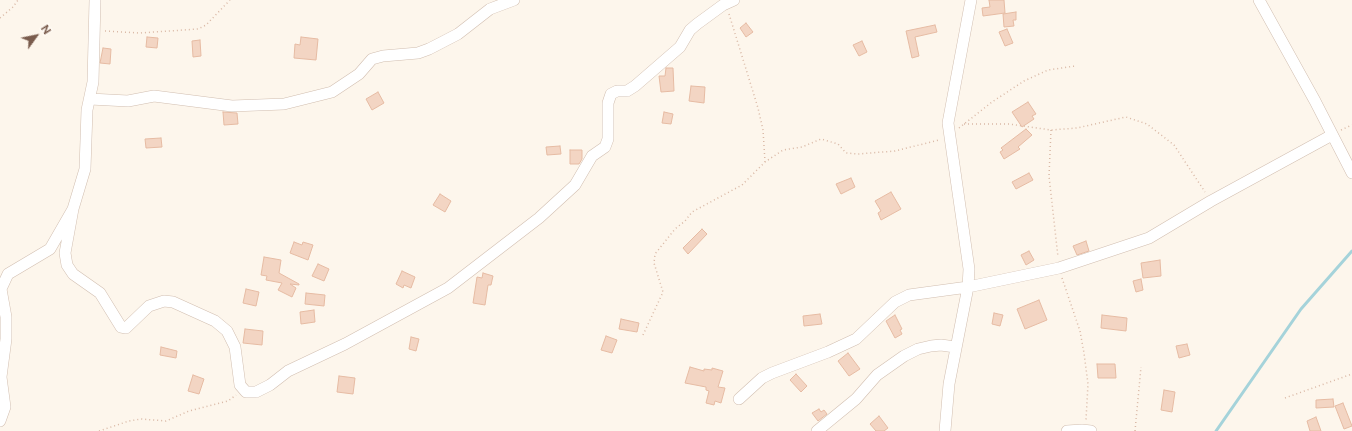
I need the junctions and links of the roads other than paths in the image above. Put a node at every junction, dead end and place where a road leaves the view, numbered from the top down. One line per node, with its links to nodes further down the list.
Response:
1 (95, 0): 6 (street)
2 (514, 0): 6 (street)
3 (971, 0): 10 (street)
4 (1258, 0): 7 (street)
5 (732, 1): 9 (street)
6 (90, 99): 9 (street)
7 (1332, 135): 8 (street); 10 (street)
8 (1352, 173)
9 (73, 210): 13 (street)
10 (968, 286): 11 (street); 12 (street)
11 (955, 347): 15 (street); 16 (street)
12 (739, 399)
13 (0, 421)
14 (1087, 430): 17 (street)
15 (817, 431)
16 (945, 431)
17 (1067, 431)

